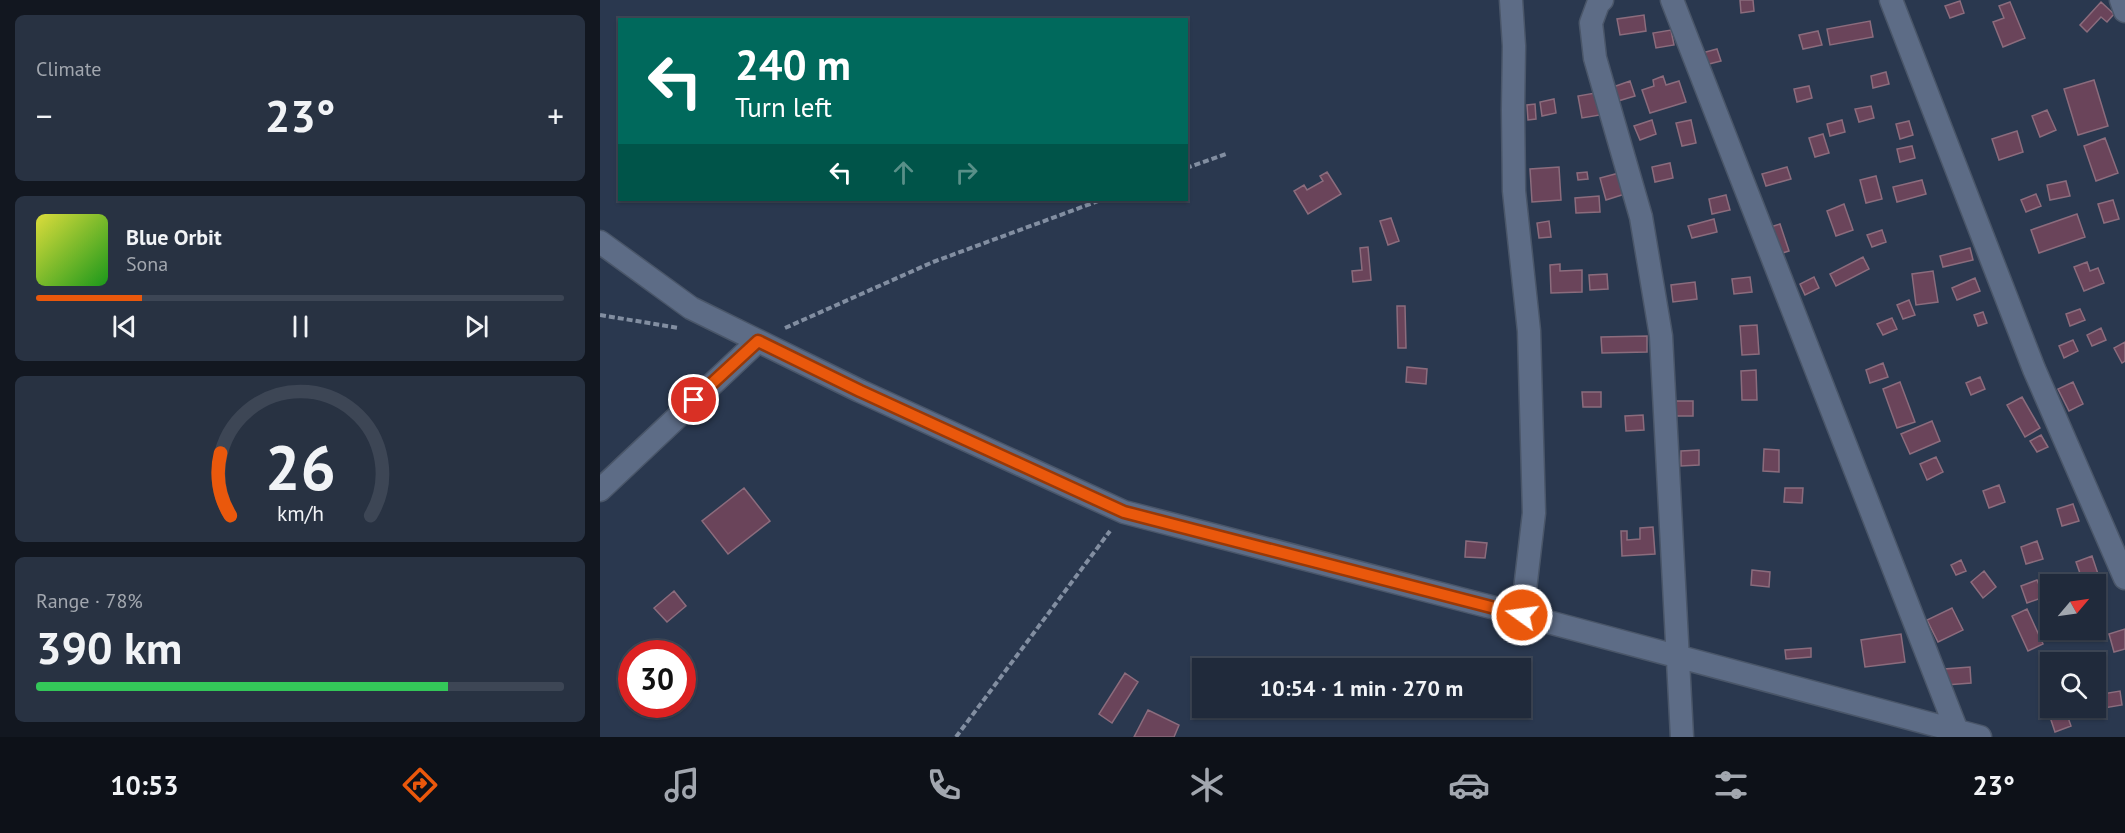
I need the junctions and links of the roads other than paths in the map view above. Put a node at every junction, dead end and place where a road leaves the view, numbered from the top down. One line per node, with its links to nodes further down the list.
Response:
1 (1511, 0): 11 (street)
2 (1602, 0): 12 (street)
3 (1672, 0): 13 (street)
4 (1891, 0): 10 (street)
5 (2121, 0): 6 (street)
6 (2125, 11)
7 (600, 242): 8 (street)
8 (758, 341): 9 (street); 11 (street)
9 (600, 490)
10 (2125, 578)
11 (1522, 615): 12 (street)
12 (1679, 658): 13 (street); 14 (street)
13 (1957, 731): 15 (street)
14 (1682, 737)
15 (1980, 737)

